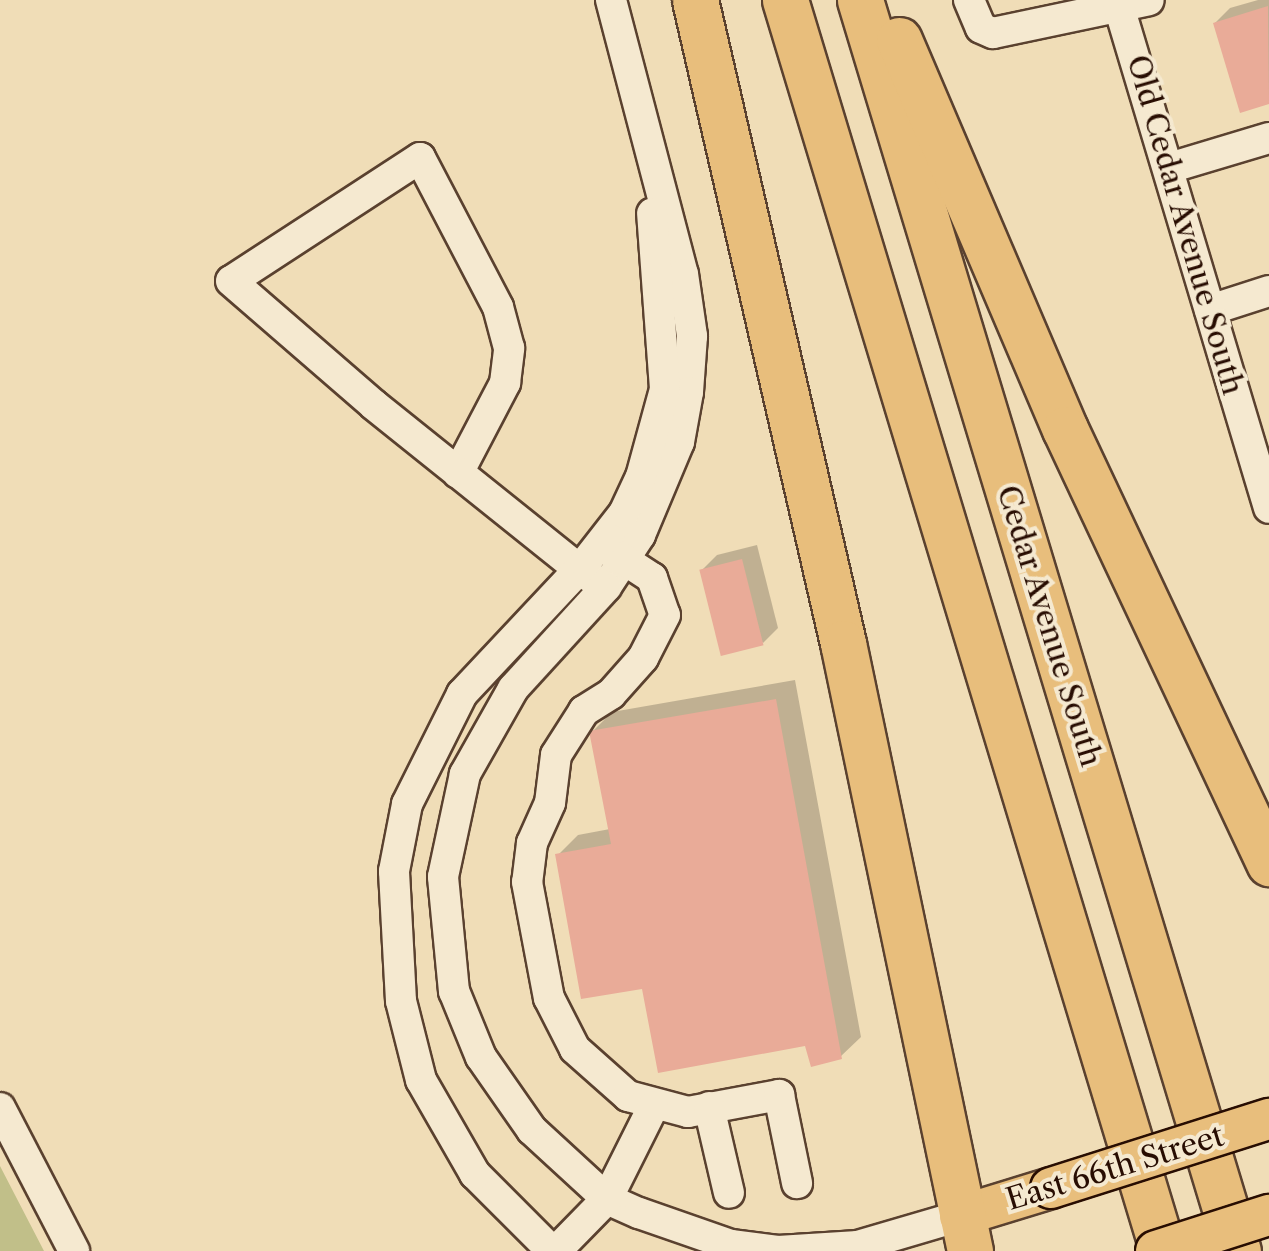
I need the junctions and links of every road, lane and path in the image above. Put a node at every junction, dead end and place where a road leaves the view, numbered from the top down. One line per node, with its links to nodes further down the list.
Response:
1 (611, 0): 14 (street)
2 (694, 0): 26 (highway)
3 (785, 0): 29 (highway)
4 (860, 0): 30 (highway, Cedar Avenue South)
5 (885, 0): 17 (highway)
6 (969, 0): 7 (street)
7 (1129, 3): 9 (street, Old Cedar Avenue South)
8 (1269, 138): 9 (street)
9 (1170, 168): 11 (street, Old Cedar Avenue South)
10 (1269, 291): 11 (street)
11 (1210, 310): 13 (street, Old Cedar Avenue South)
12 (458, 472): 12 (street); 15 (street)
13 (1269, 508)
14 (612, 552): 15 (street); 16 (street); 18 (street)
15 (579, 569): 16 (street); 28 (street)
16 (606, 587): 24 (street)
17 (1269, 863)
18 (653, 1106): 19 (street); 24 (street)
19 (710, 1107): 22 (street); 23 (street)
20 (0, 1108): 27 (street)
21 (1269, 1119): 26 (main road, East 66th Street, bridge)
22 (797, 1183)
23 (728, 1192)
24 (607, 1198): 26 (street); 28 (street)
25 (1269, 1215): 29 (main road, bridge)
26 (965, 1234)
27 (74, 1251)
28 (554, 1251)
29 (1160, 1251)
30 (1238, 1251)

